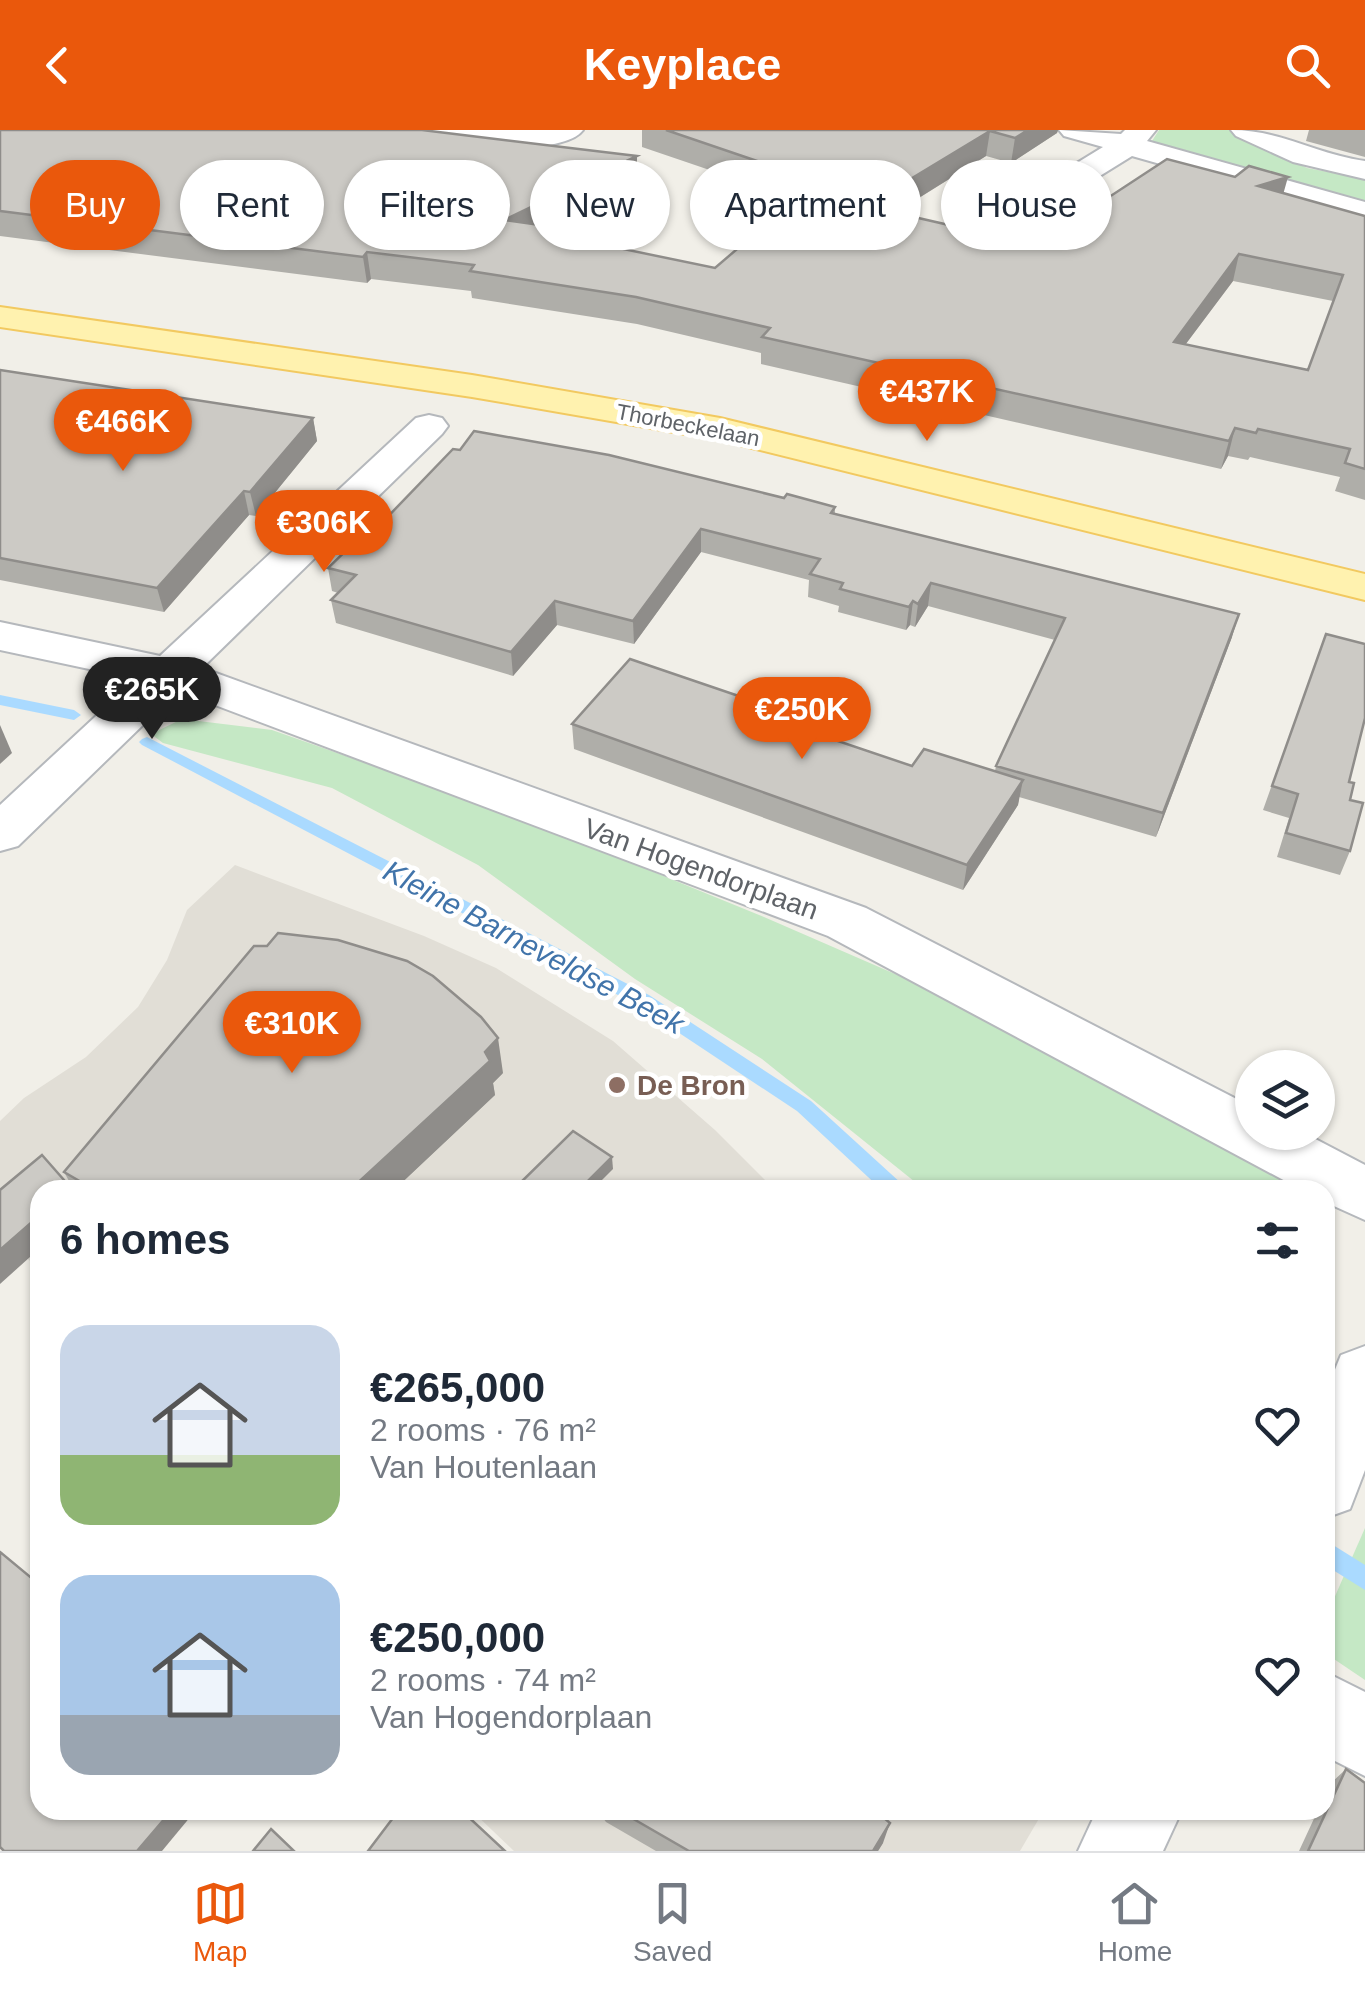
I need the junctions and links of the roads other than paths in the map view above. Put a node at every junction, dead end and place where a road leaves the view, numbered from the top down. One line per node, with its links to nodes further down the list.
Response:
1 (369, 130): 2 (street)
2 (568, 130)
3 (1074, 130): 5 (street)
4 (1246, 130): 7 (street)
5 (1135, 138): 6 (street); 8 (street)
6 (1101, 160)
7 (1365, 170)
8 (1365, 212)
9 (0, 316): 11 (main road, Thorbeckelaan)
10 (429, 426): 13 (street)
11 (1365, 587)
12 (0, 636): 13 (street, Van Hogendorplaan)
13 (170, 672): 14 (street); 15 (street, Van Hogendorplaan)
14 (0, 834)
15 (1365, 1194)
16 (1365, 1376): 17 (street)
17 (1335, 1458)
18 (1335, 1717): 19 (street)
19 (1365, 1738)
20 (1136, 1820): 21 (street)
21 (1118, 1851)

